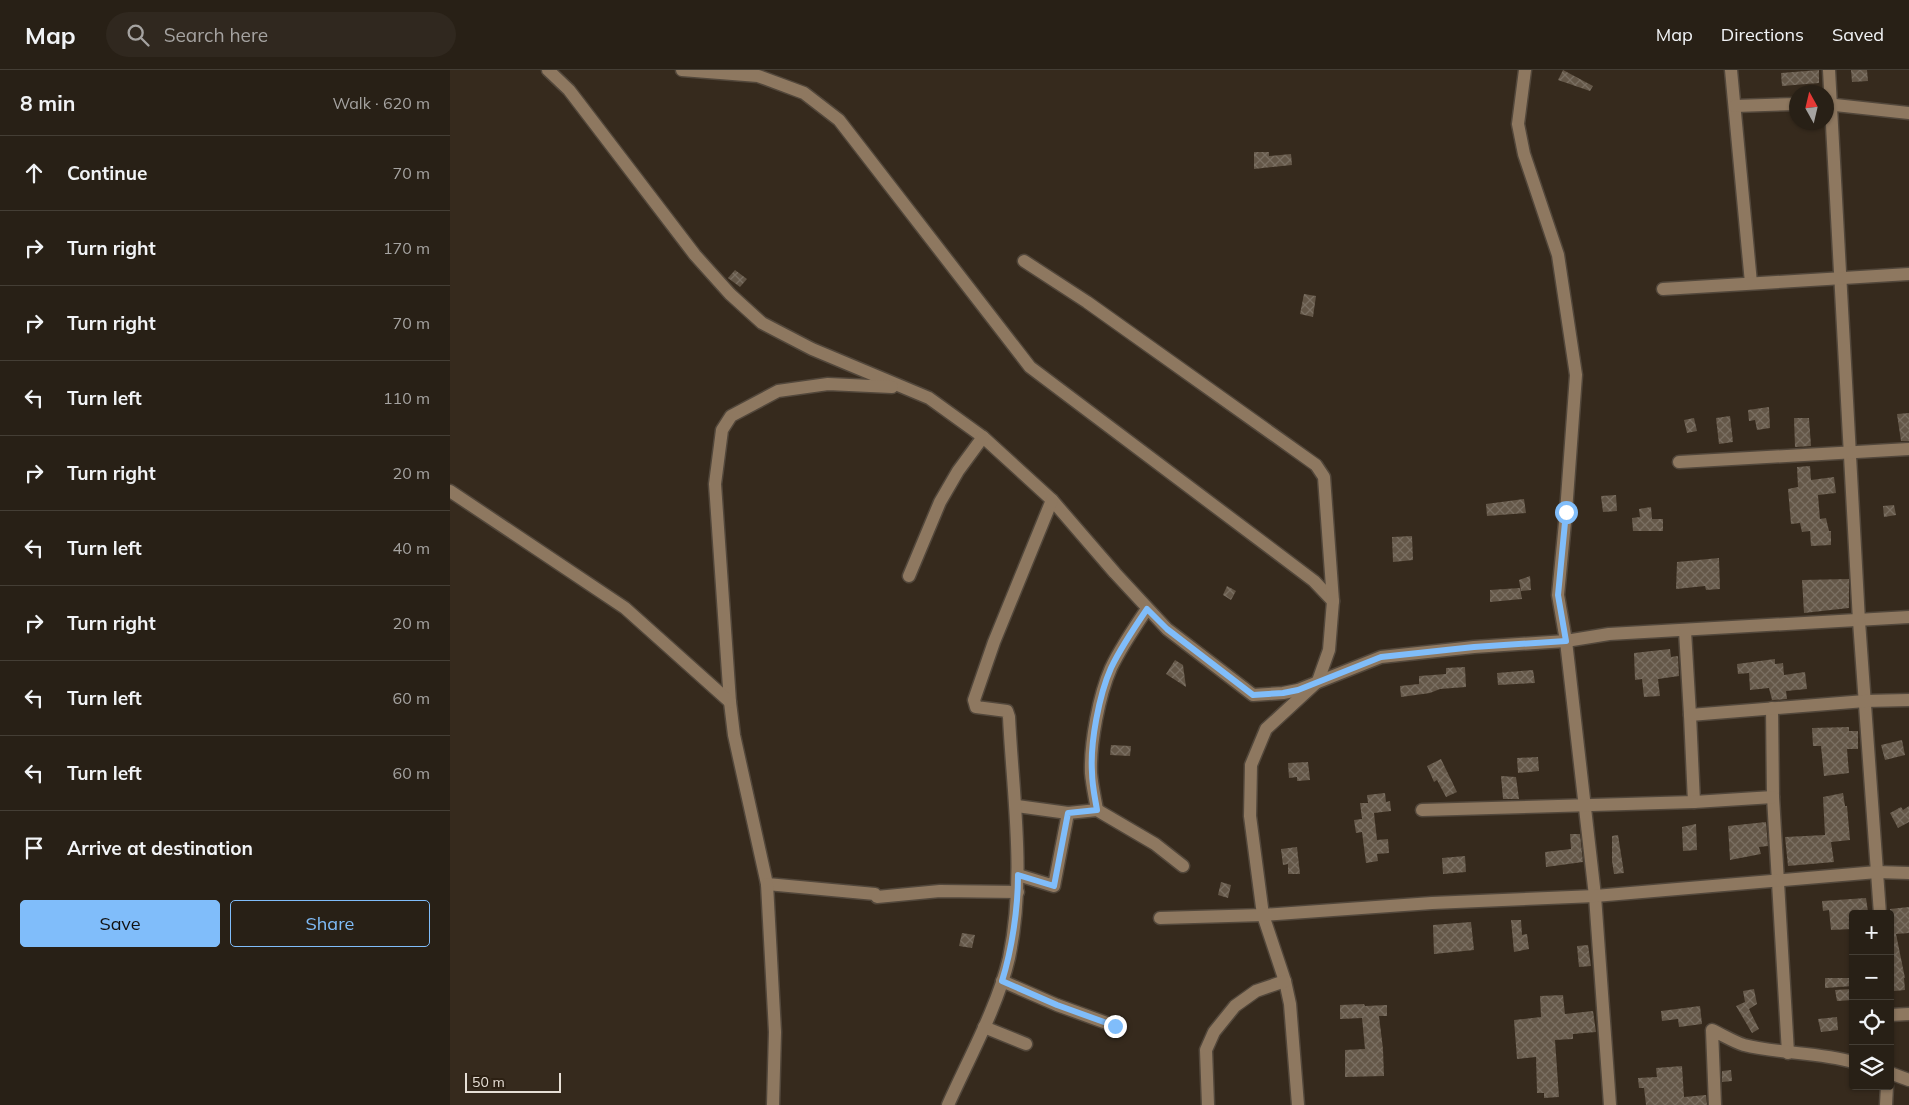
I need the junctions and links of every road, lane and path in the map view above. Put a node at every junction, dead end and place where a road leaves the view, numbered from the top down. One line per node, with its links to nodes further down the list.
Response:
1 (548, 70): 17 (street)
2 (682, 70): 25 (street)
3 (1525, 70): 30 (street)
4 (1731, 70): 9 (street)
5 (1829, 70): 6 (street)
6 (1829, 85)
7 (1789, 104): 9 (street)
8 (1834, 105): 10 (street)
9 (1735, 106): 15 (street)
10 (1909, 113)
11 (1830, 130): 14 (street)
12 (1024, 261): 25 (street)
13 (1909, 274): 14 (street)
14 (1841, 279): 15 (street); 20 (street)
15 (1750, 283): 16 (street)
16 (1663, 289)
17 (929, 398): 18 (street); 34 (street)
18 (983, 437): 23 (street); 24 (street)
19 (1909, 449): 20 (street)
20 (1851, 452): 21 (street); 28 (street)
21 (1679, 462)
22 (450, 491): 34 (street)
23 (1052, 500): 26 (street); 40 (street)
24 (910, 576)
25 (1333, 601): 31 (street)
26 (1147, 609): 31 (street); 41 (street)
27 (1909, 617): 28 (street)
28 (1859, 621): 29 (street); 33 (street)
29 (1684, 631): 30 (street); 36 (street)
30 (1566, 641): 31 (street); 39 (street)
31 (1318, 681): 53 (street)
32 (1909, 700): 33 (street)
33 (1865, 701): 35 (street); 45 (street)
34 (730, 702): 49 (street)
35 (1772, 708): 36 (street); 37 (street)
36 (1690, 715): 38 (street)
37 (1773, 797): 38 (street); 48 (street)
38 (1694, 802): 39 (street)
39 (1584, 805): 42 (street); 51 (street)
40 (1016, 806): 43 (street); 47 (street)
41 (1097, 810): 43 (street); 44 (street)
42 (1422, 810)
43 (1068, 813): 47 (street)
44 (1183, 866)
45 (1876, 872): 46 (street); 48 (street); 52 (street)
46 (1909, 873)
47 (1018, 875): 50 (street)
48 (1778, 882): 51 (street); 62 (street)
49 (767, 884): 50 (street); 67 (street)
50 (1018, 892): 55 (street)
51 (1595, 896): 53 (street); 71 (street)
52 (1880, 910)
53 (1263, 915): 54 (street); 56 (street)
54 (1160, 918)
55 (1002, 981): 59 (street); 60 (street)
56 (1285, 981): 69 (street); 70 (street)
57 (1909, 1014): 58 (street)
58 (1894, 1015)
59 (984, 1026): 61 (street); 68 (street)
60 (1115, 1026)
61 (1026, 1044)
62 (1788, 1053): 63 (street); 72 (street)
63 (1849, 1061)
64 (1894, 1074): 65 (street)
65 (1909, 1080)
66 (1887, 1090): 73 (street)
67 (773, 1105)
68 (948, 1105)
69 (1208, 1105)
70 (1298, 1105)
71 (1610, 1105)
72 (1715, 1105)
73 (1886, 1105)

